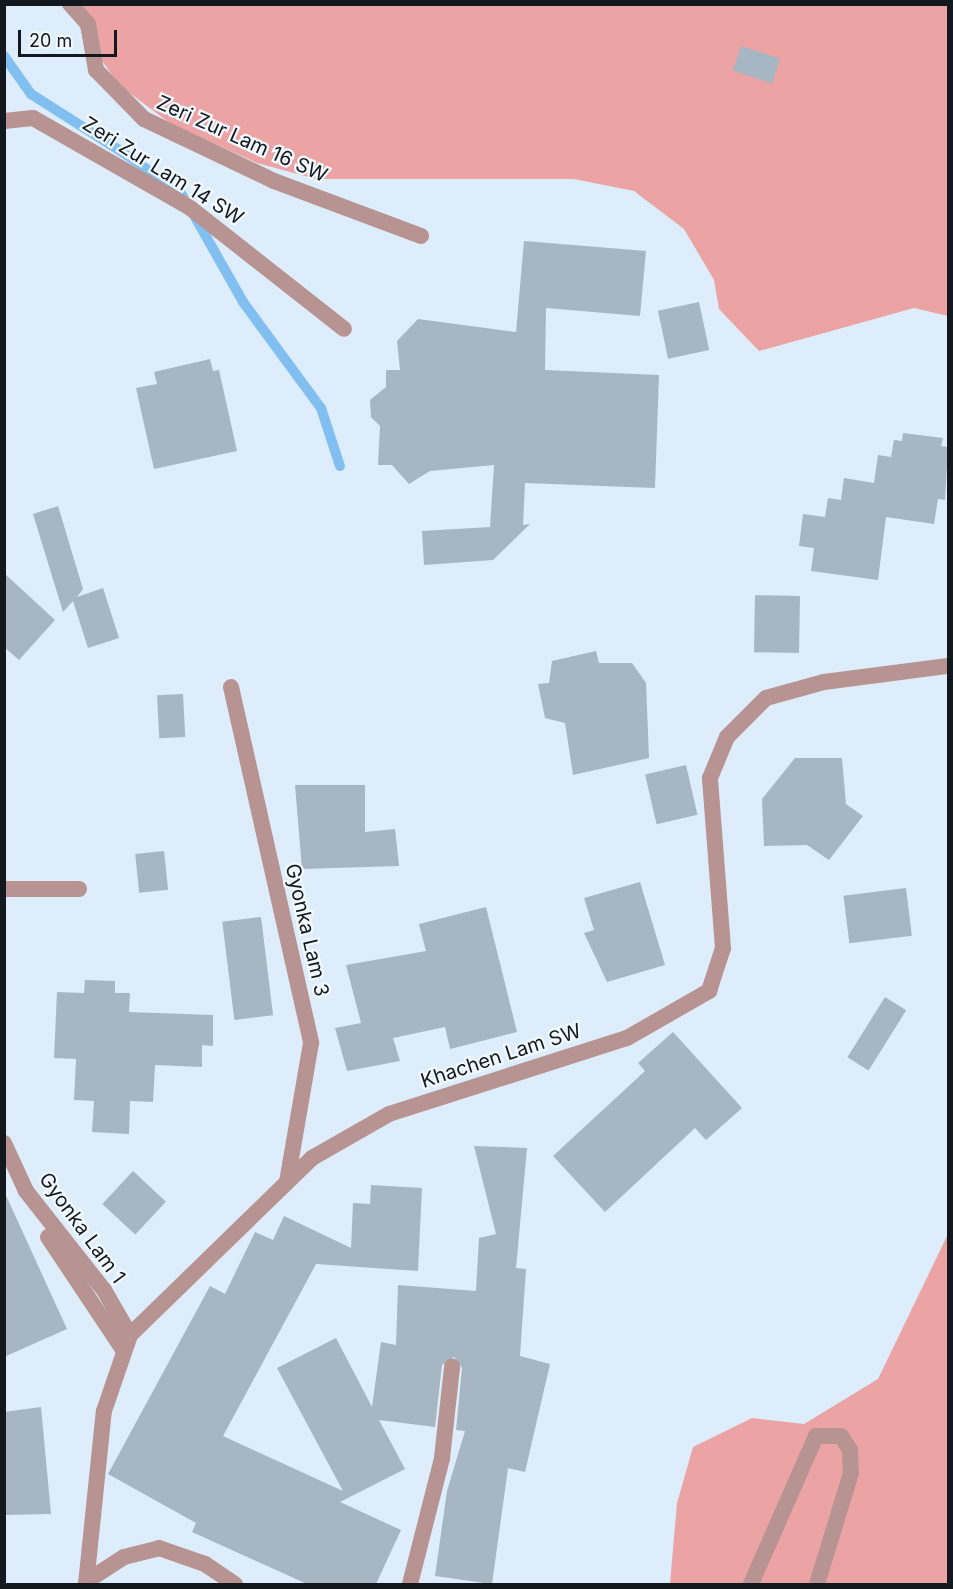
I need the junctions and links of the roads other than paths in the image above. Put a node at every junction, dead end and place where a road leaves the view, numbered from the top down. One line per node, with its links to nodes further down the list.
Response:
1 (70, 4): 3 (street, Zeri Zur Lam 16 SW)
2 (4, 121): 4 (street, Zeri Zur Lam 14 SW)
3 (421, 236)
4 (344, 330)
5 (948, 666): 11 (street, Khachen Lam SW)
6 (231, 687): 11 (street, Gyonka Lam 3)
7 (4, 889): 8 (street)
8 (79, 889)
9 (4, 1143): 12 (street, Gyonka Lam 1)
10 (4, 1168): 12 (street)
11 (287, 1182): 12 (street, Khachen Lam SW)
12 (127, 1343): 14 (street, Khachen Lam SW)
13 (452, 1367): 16 (street)
14 (86, 1583): 15 (street)
15 (235, 1584)
16 (410, 1584)
17 (751, 1584): 18 (street)
18 (817, 1584)

